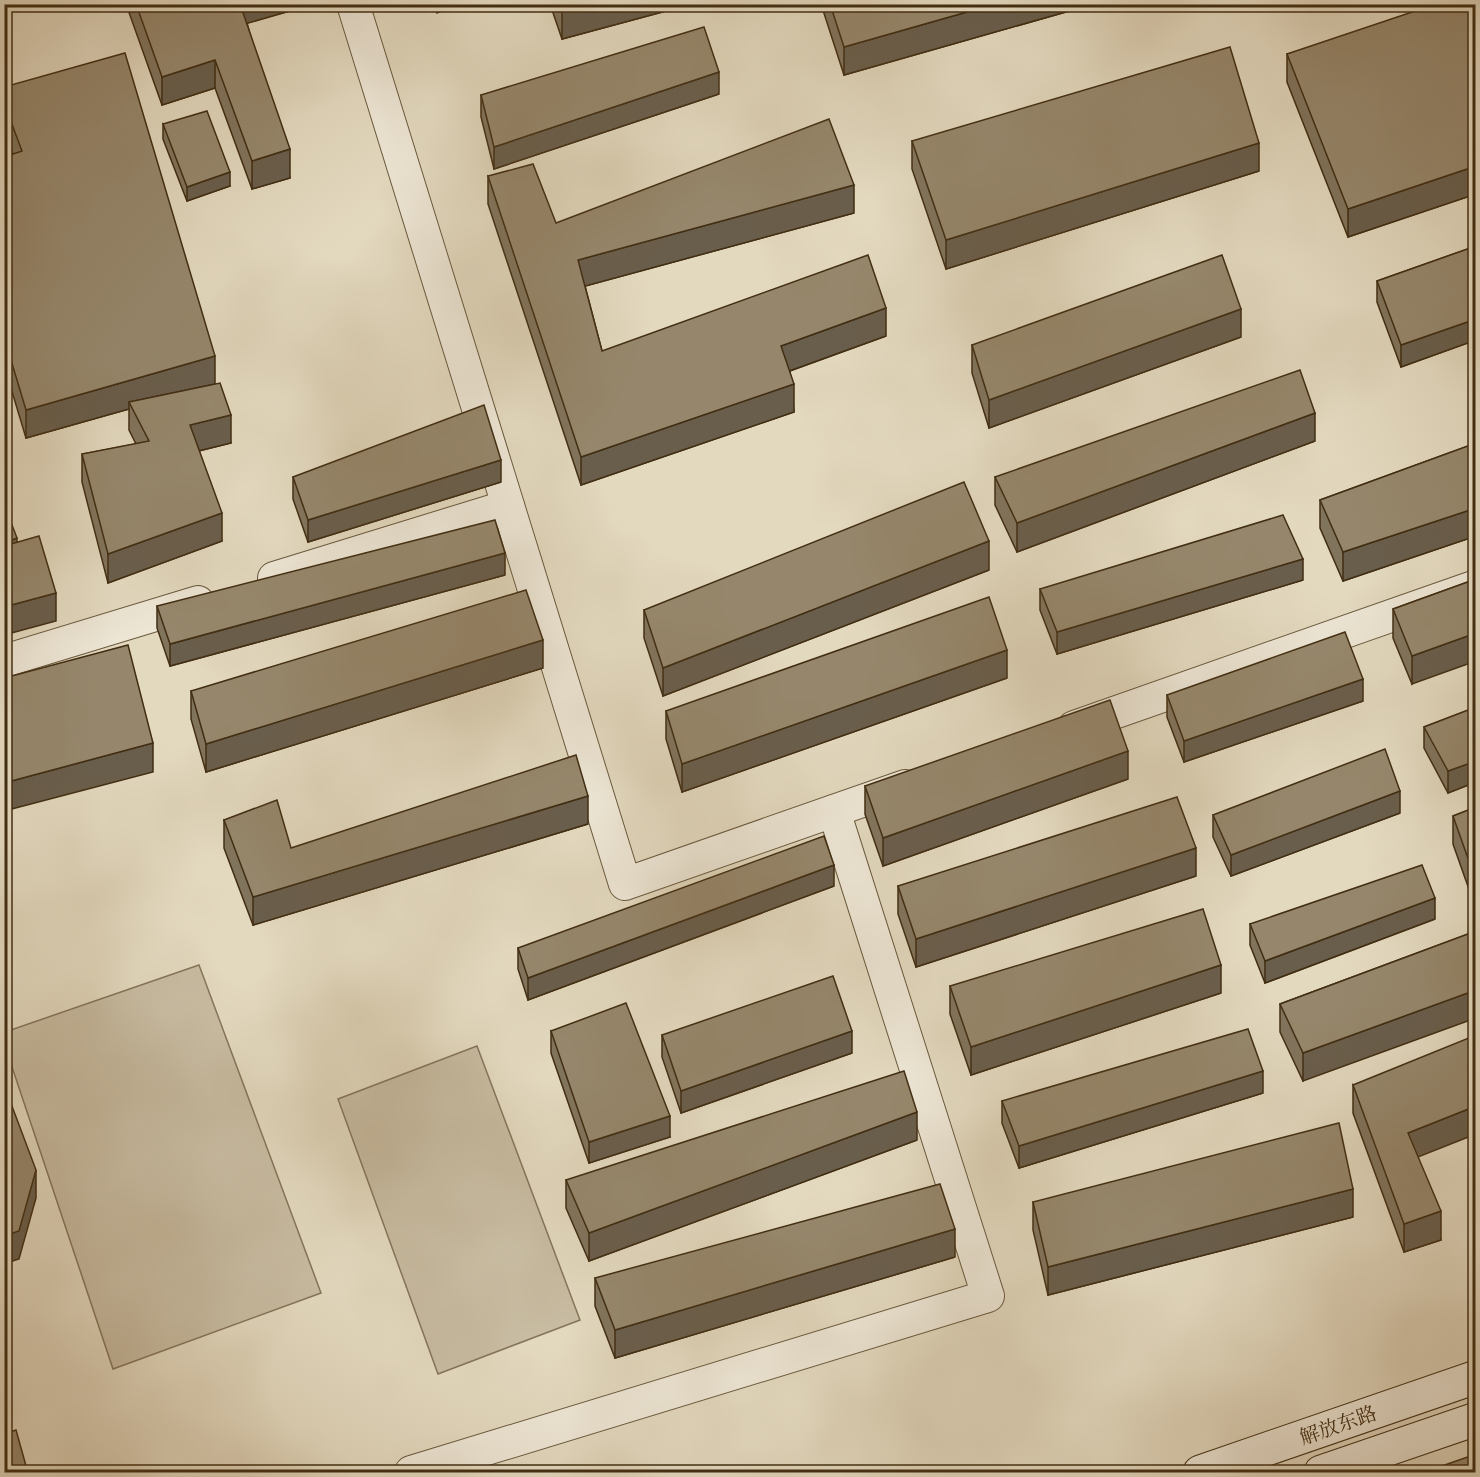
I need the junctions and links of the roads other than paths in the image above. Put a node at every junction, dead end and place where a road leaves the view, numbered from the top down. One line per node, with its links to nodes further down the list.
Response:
1 (353, 4): 2 (street)
2 (508, 506): 4 (street); 7 (street)
3 (1476, 586): 5 (street)
4 (4, 661)
5 (1048, 736)
6 (935, 776): 7 (street)
7 (834, 811): 10 (street)
8 (1476, 1377): 11 (main road, 解放东路)
9 (1476, 1419): 12 (main road, 解放东路)
10 (411, 1473)
11 (1200, 1473)
12 (1321, 1473)

